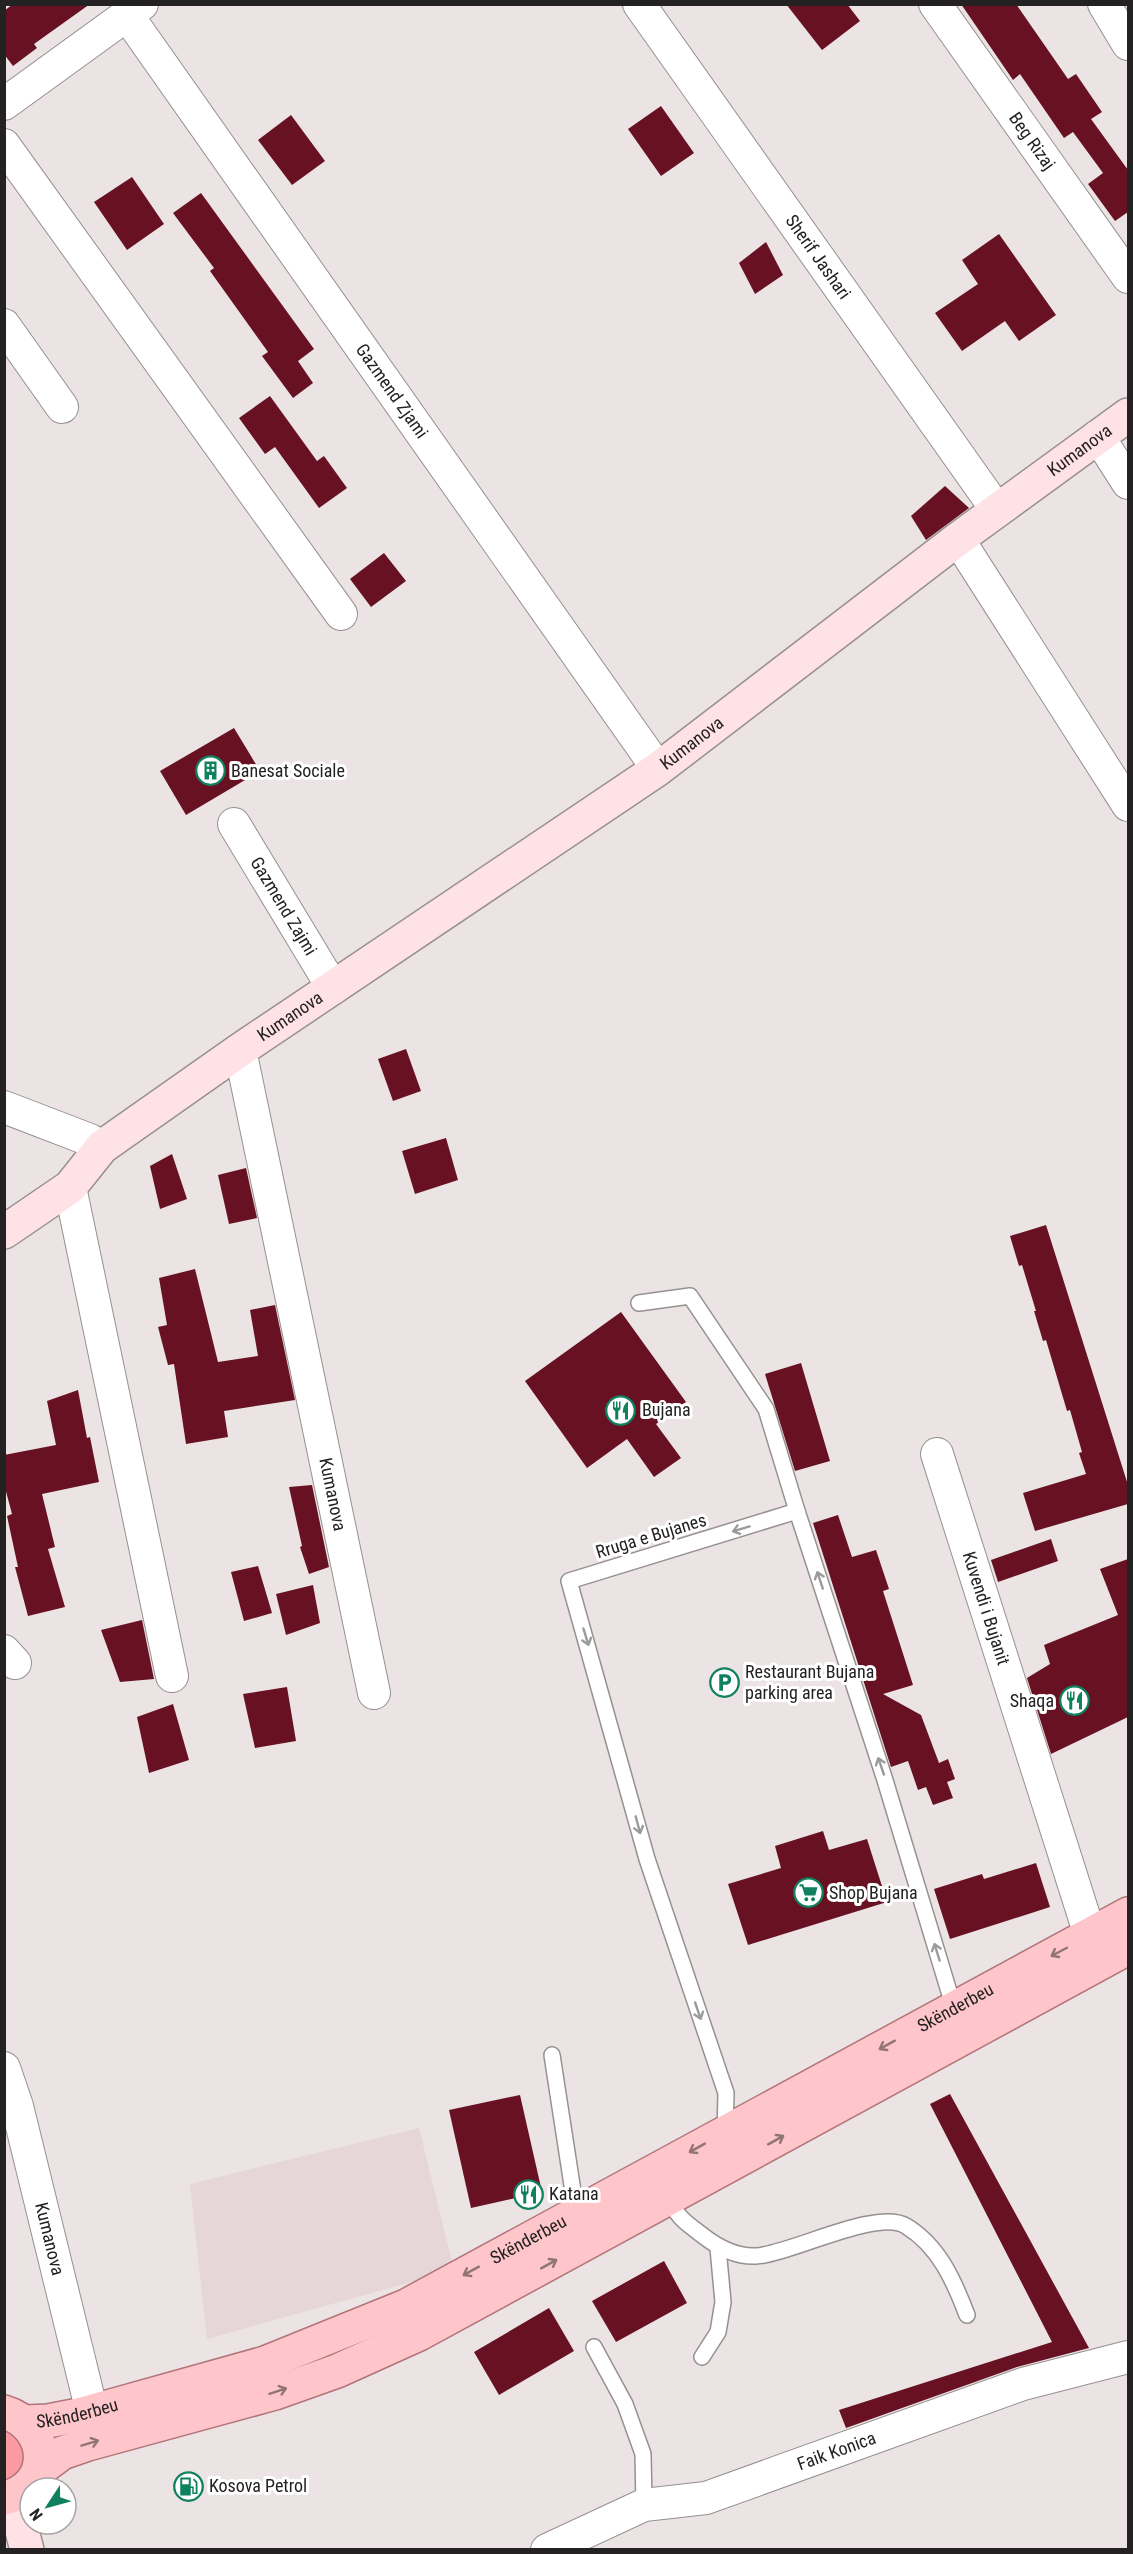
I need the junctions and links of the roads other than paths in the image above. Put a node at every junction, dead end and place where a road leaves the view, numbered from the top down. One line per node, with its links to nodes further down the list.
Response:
1 (639, 4): 14 (street, Sherif Jashari)
2 (935, 4): 8 (street, Beg Rizaj)
3 (1104, 4): 5 (street)
4 (135, 10): 6 (street); 17 (street, Gazmend Zjami)
5 (1128, 44)
6 (4, 104)
7 (4, 145): 16 (street)
8 (1128, 277)
9 (4, 325): 10 (street)
10 (62, 407)
11 (1128, 415): 12 (main road, Kumanova)
12 (1098, 436): 13 (street); 14 (main road, Kumanova)
13 (1128, 483)
14 (997, 510): 15 (main road, Kumanova)
15 (958, 539): 17 (main road, Kumanova); 18 (street)
16 (341, 614)
17 (658, 769): 20 (main road, Kumanova)
18 (1128, 805)
19 (234, 824): 20 (street, Gazmend Zajmi)
20 (333, 988): 21 (main road, Kumanova)
21 (240, 1050): 23 (main road, Kumanova); 30 (street, Kumanova)
22 (4, 1107): 23 (street)
23 (102, 1147): 24 (main road, Kumanova)
24 (70, 1186): 25 (main road, Kumanova); 29 (street)
25 (4, 1232)
26 (639, 1303): 28 (lane)
27 (937, 1454): 32 (street, Kuvendi i Bujanit)
28 (797, 1512): 34 (lane, one-way to 28); 37 (lane, Rruga e Bujanes, one-way to 37)
29 (172, 1676)
30 (374, 1693)
31 (1128, 1914): 32 (main road, Skënderbeu)
32 (1090, 1935): 34 (main road, Skënderbeu, one-way to 34)
33 (1128, 1948): 38 (main road, Skënderbeu, one-way to 33)
34 (954, 2008): 37 (main road, Skënderbeu, one-way to 37)
35 (552, 2055): 39 (lane)
36 (4, 2068): 45 (street, Kumanova)
37 (725, 2133): 39 (main road, Skënderbeu, one-way to 39)
38 (669, 2199): 40 (lane); 48 (main road, Skënderbeu, one-way to 38)
39 (580, 2211): 45 (main road, Skënderbeu, one-way to 45)
40 (718, 2248): 41 (lane); 44 (lane)
41 (967, 2315)
42 (594, 2347): 49 (lane)
43 (1128, 2356): 49 (street, Faik Konica)
44 (702, 2357)
45 (92, 2412): 46 (main road, Skënderbeu)
46 (15, 2417): 47 (main road)
47 (29, 2476)
48 (34, 2476)
49 (644, 2505): 52 (street, Faik Konica)
50 (4, 2536): 51 (main road)
51 (26, 2550)
52 (547, 2550)

